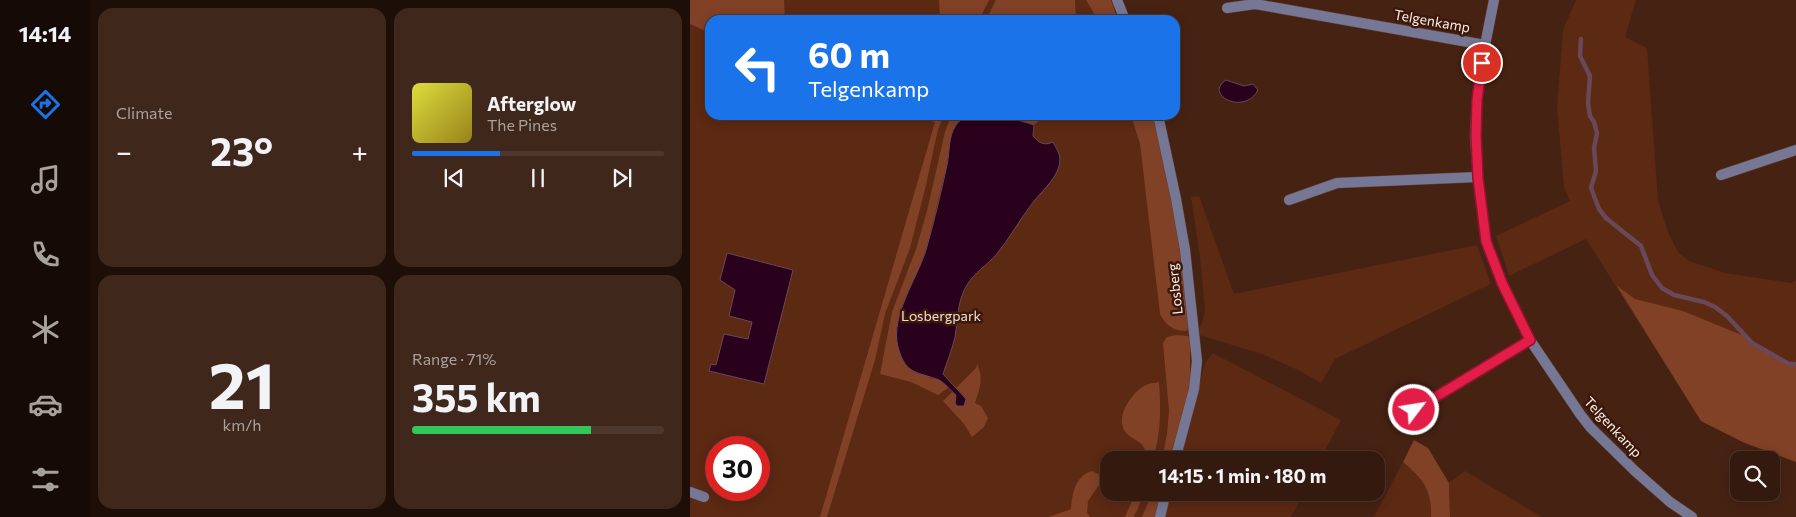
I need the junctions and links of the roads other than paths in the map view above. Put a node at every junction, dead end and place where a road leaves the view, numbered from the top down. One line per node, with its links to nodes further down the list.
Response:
1 (1117, 0): 4 (street)
2 (1494, 0): 5 (street, Telgenkamp)
3 (1227, 8): 5 (street, Telgenkamp)
4 (1123, 15)
5 (1485, 45): 9 (street, Telgenkamp)
6 (1159, 120): 13 (street, Losberg)
7 (1796, 150): 8 (street)
8 (1721, 174)
9 (1478, 178): 10 (street); 11 (street, Telgenkamp)
10 (1289, 200)
11 (1530, 340): 12 (street); 18 (street, Telgenkamp)
12 (1414, 410)
13 (1177, 451)
14 (690, 492): 15 (street)
15 (704, 497)
16 (1164, 501): 17 (street)
17 (1160, 517)
18 (1692, 517)

